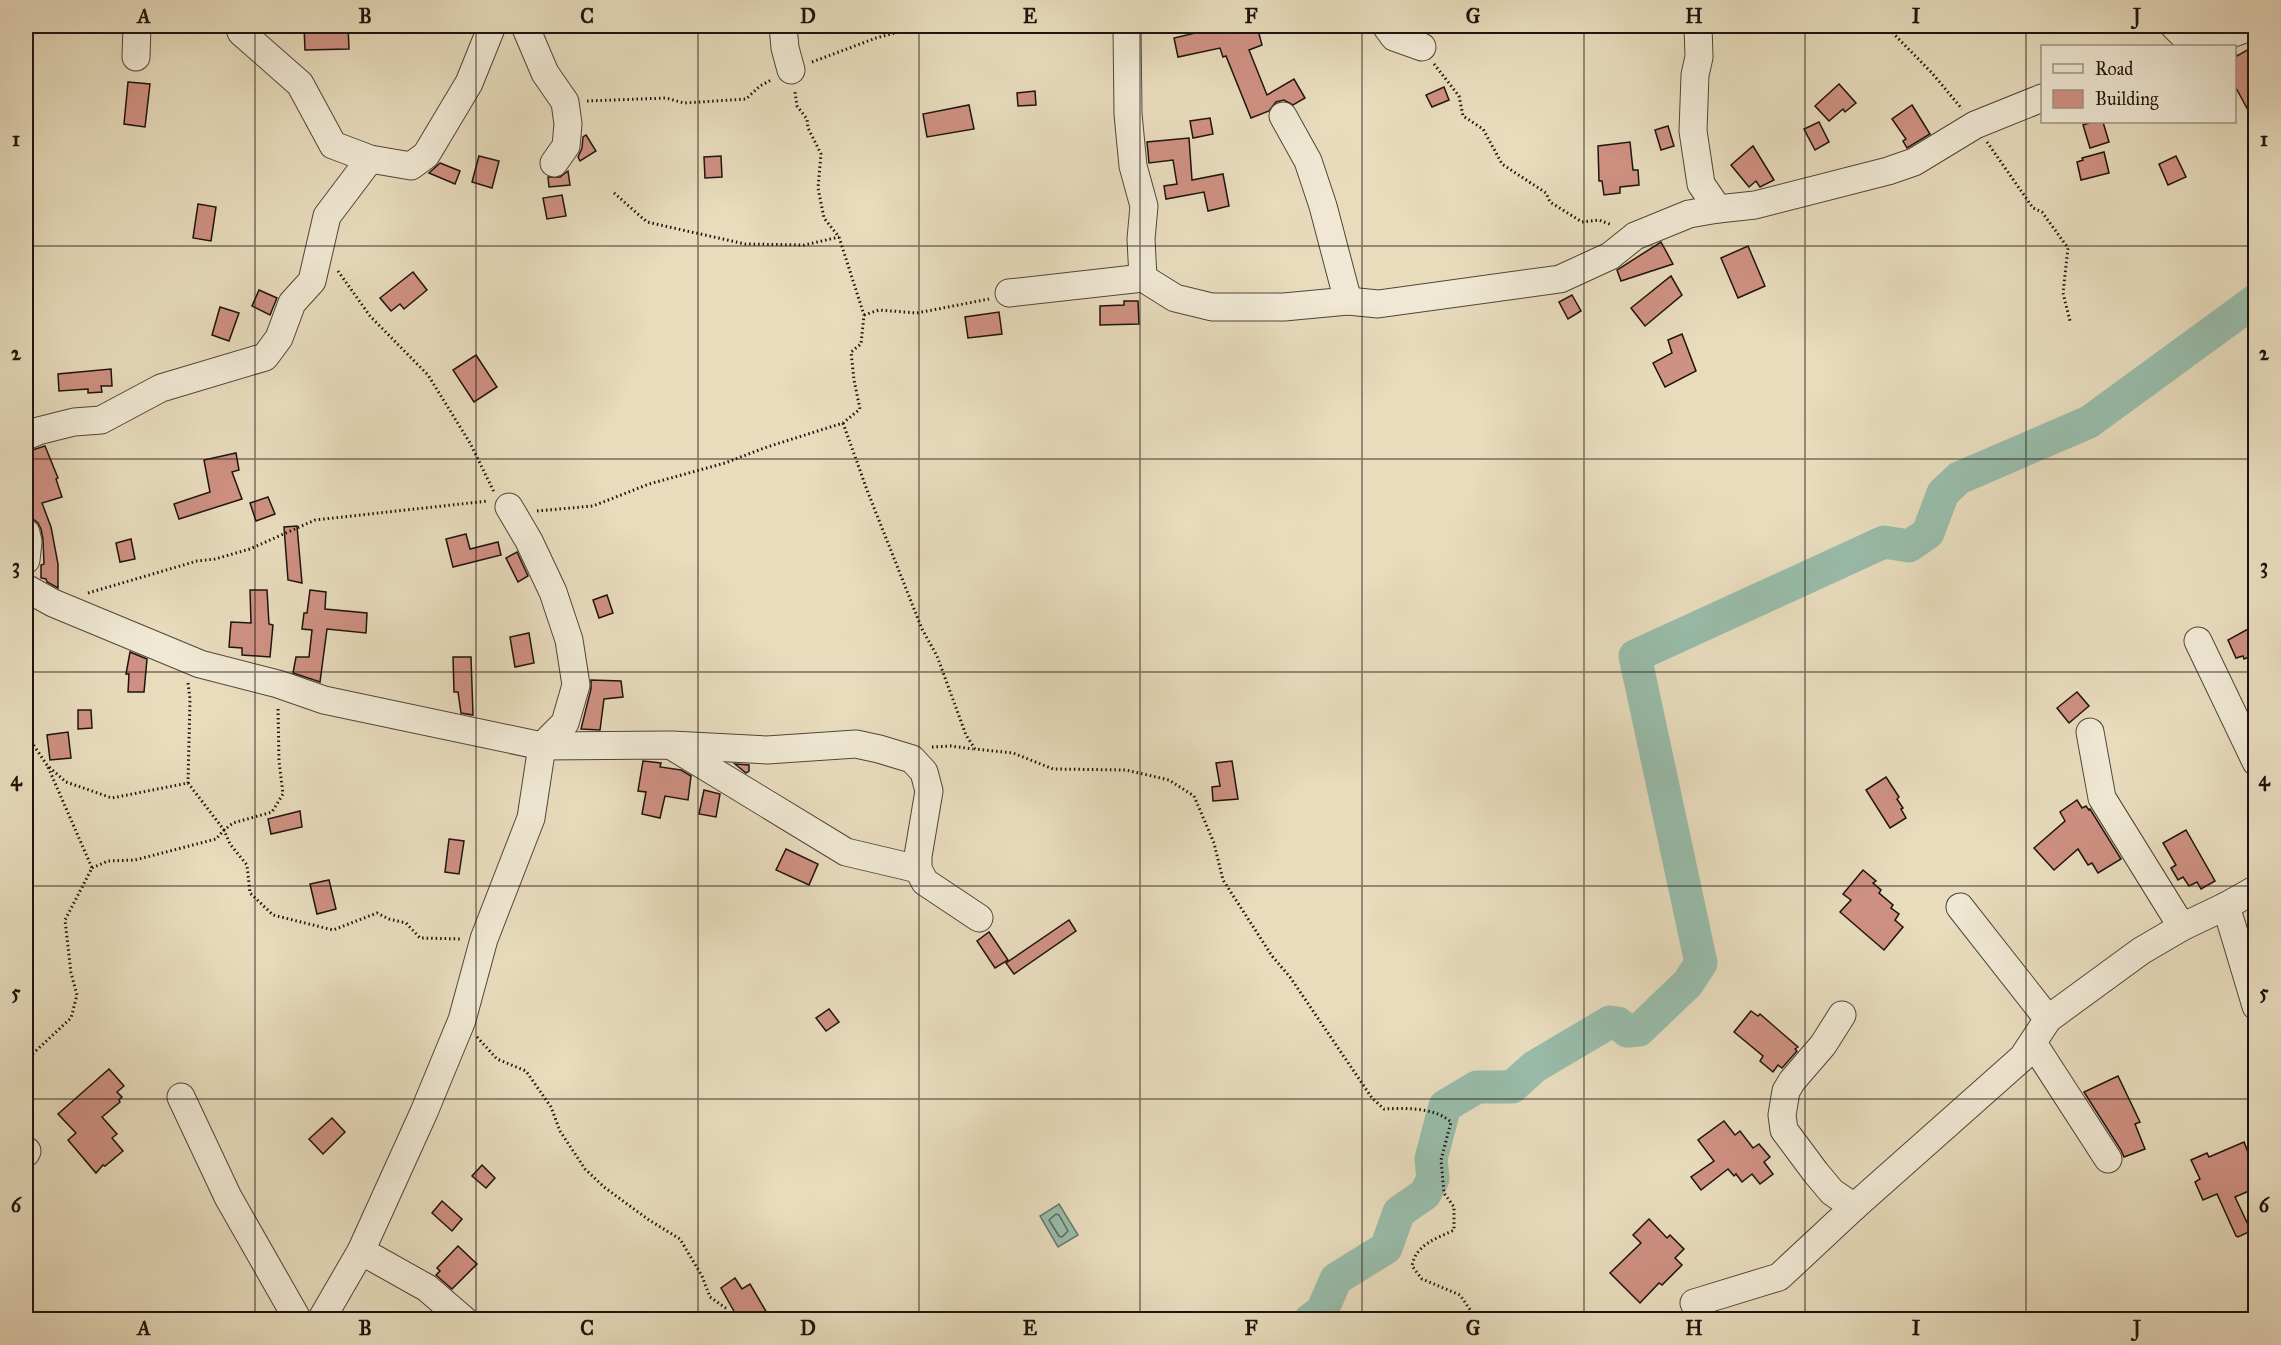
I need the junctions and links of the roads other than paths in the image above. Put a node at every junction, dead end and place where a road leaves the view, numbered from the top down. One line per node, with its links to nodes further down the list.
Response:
1 (137, 26): 14 (street)
2 (239, 26): 18 (street)
3 (492, 26): 18 (street)
4 (525, 26): 19 (street)
5 (783, 26): 15 (street)
6 (1129, 26): 21 (street)
7 (1386, 26): 13 (street)
8 (1698, 26): 20 (street)
9 (2174, 26): 11 (street)
10 (2253, 26): 12 (street)
11 (2198, 45)
12 (2202, 45)
13 (1422, 47)
14 (136, 57)
15 (791, 70)
16 (2041, 99): 20 (street)
17 (1283, 116): 23 (street)
18 (370, 159): 24 (street)
19 (554, 163)
20 (1718, 209): 23 (street)
21 (1143, 278): 22 (street); 23 (street)
22 (1009, 293)
23 (1348, 301)
24 (26, 436)
25 (503, 504): 32 (street)
26 (26, 533): 27 (street)
27 (26, 560)
28 (26, 588): 32 (street)
29 (2198, 641): 33 (street)
30 (2090, 732): 39 (street)
31 (672, 745): 32 (street); 34 (street); 34 (street)
32 (542, 746): 47 (street)
33 (2256, 762)
34 (918, 869): 38 (street)
35 (2256, 889): 36 (street)
36 (2226, 906): 39 (street); 40 (street)
37 (1960, 907): 42 (street)
38 (979, 918)
39 (2182, 927): 42 (street)
40 (2256, 1006)
41 (1842, 1015): 46 (street)
42 (2048, 1019): 43 (street)
43 (2033, 1043): 45 (street); 46 (street)
44 (181, 1097): 49 (street)
45 (2108, 1159)
46 (1854, 1207): 48 (street)
47 (361, 1251): 50 (street); 51 (street)
48 (1694, 1303)
49 (298, 1320)
50 (321, 1320)
51 (464, 1320)

